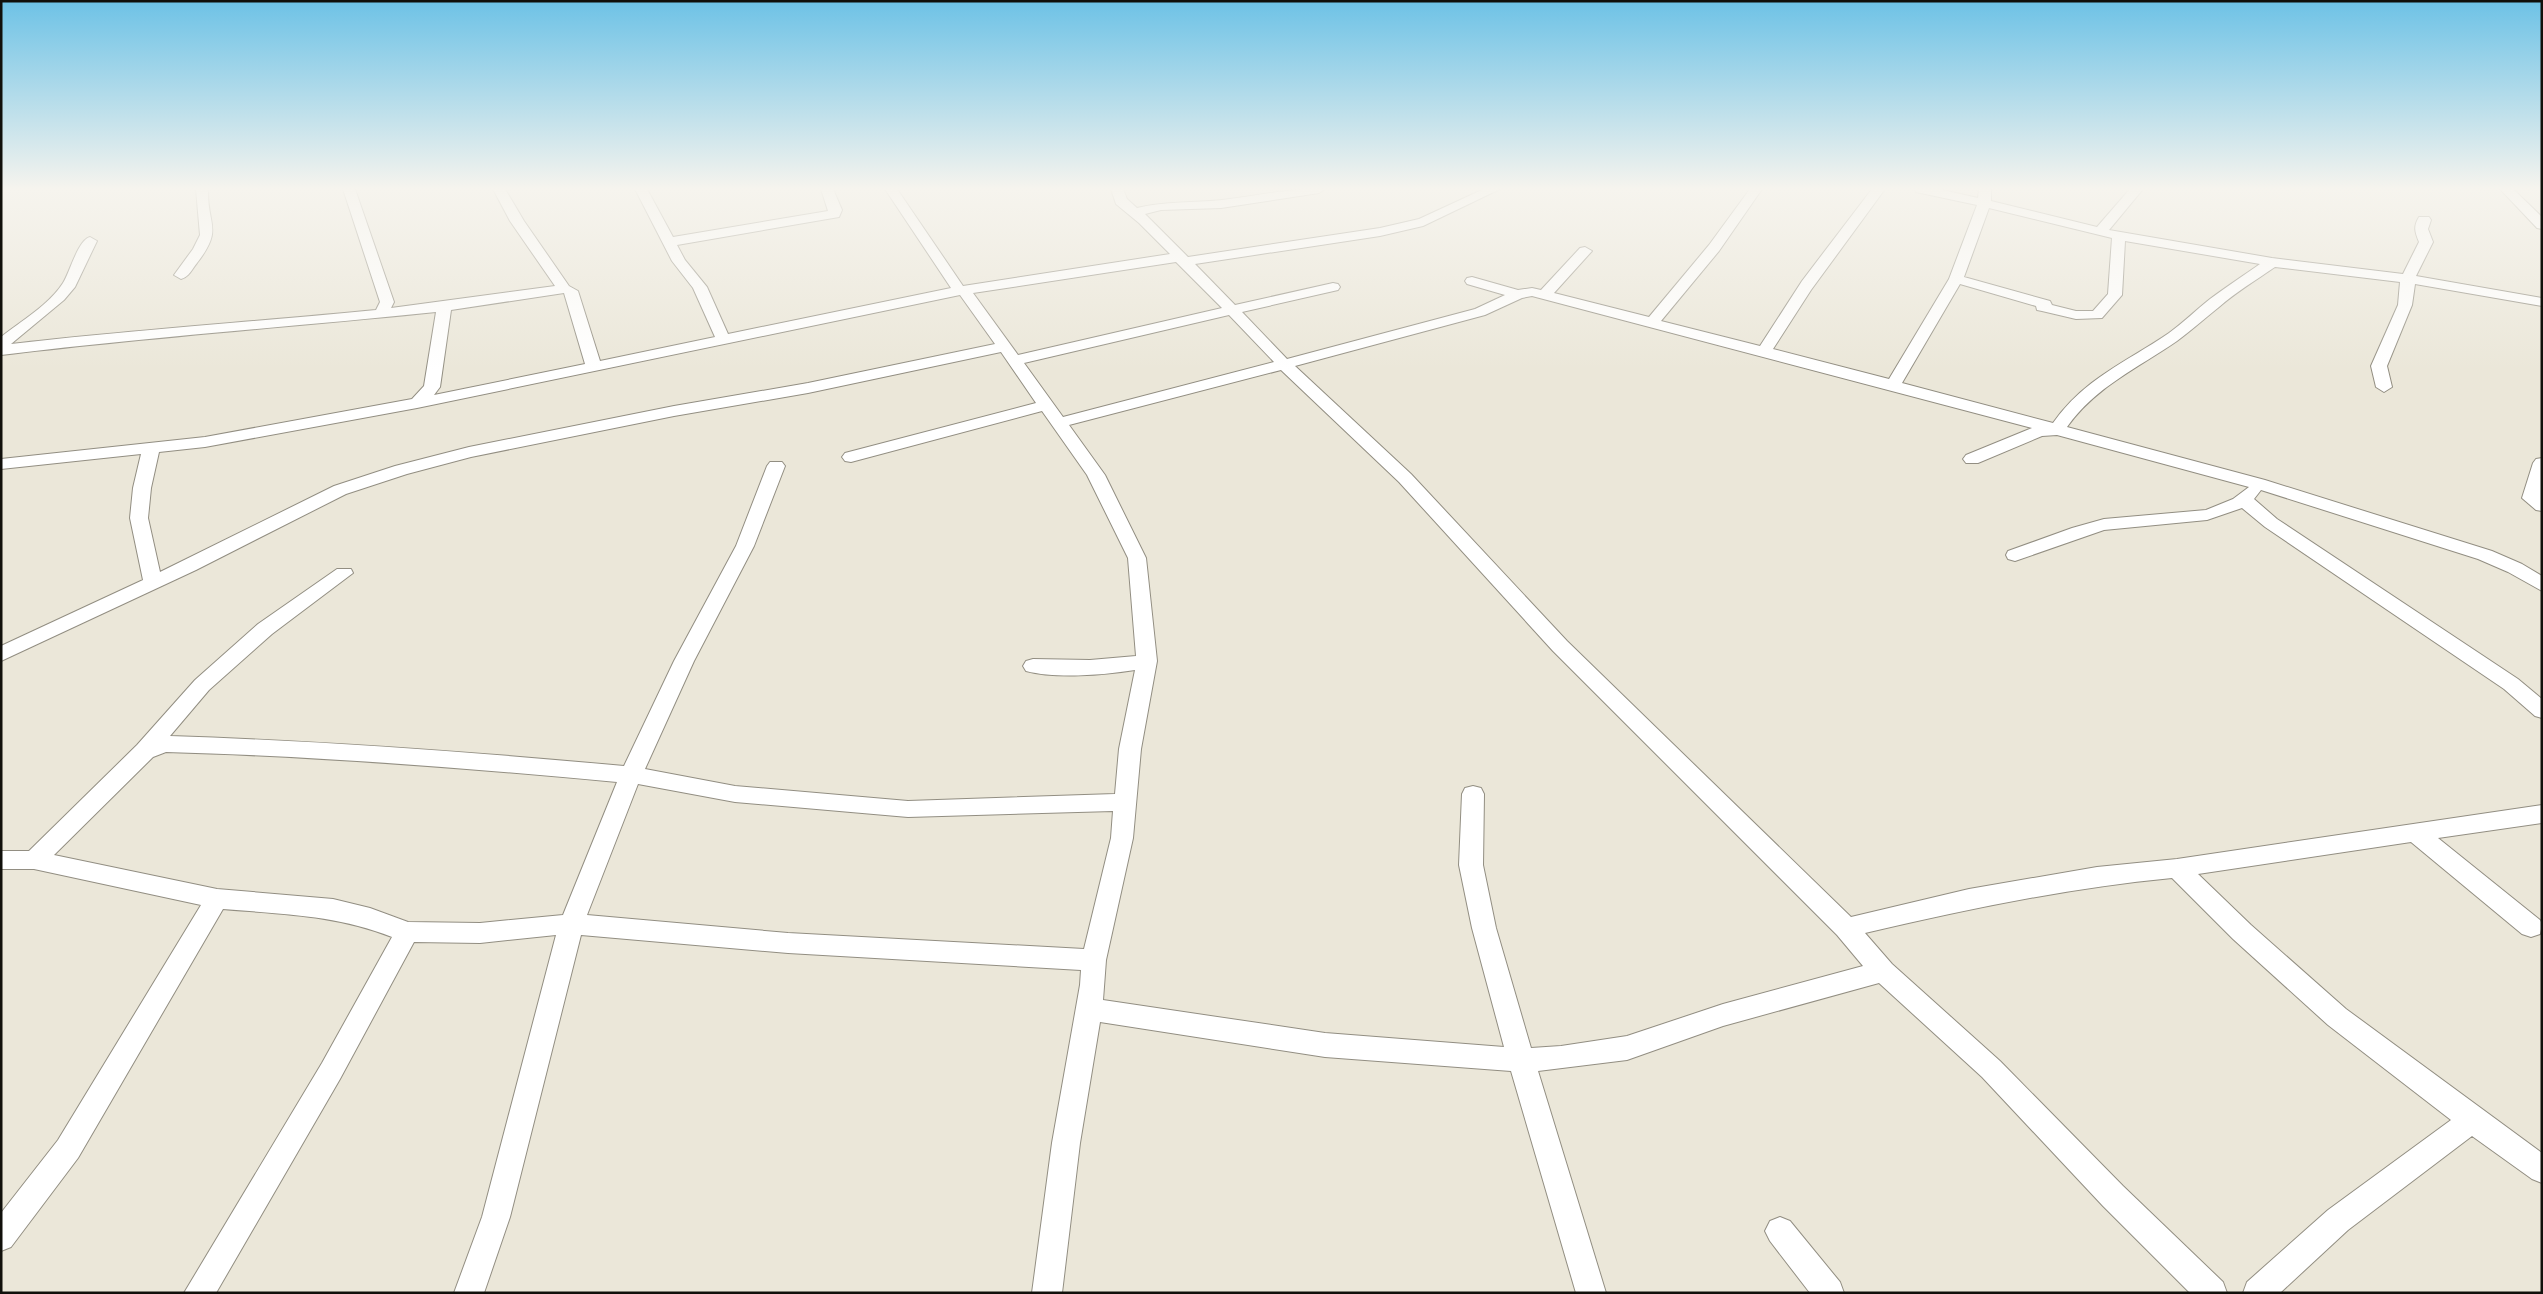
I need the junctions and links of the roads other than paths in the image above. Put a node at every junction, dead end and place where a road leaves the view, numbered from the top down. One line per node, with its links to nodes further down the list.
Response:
1 (86, 249): 36 (street)
2 (201, 249): 20 (street)
3 (368, 249): 33 (street)
4 (537, 249): 25 (street)
5 (673, 249): 35 (street)
6 (933, 249): 26 (street)
7 (1171, 249): 18 (street)
8 (1256, 249): 18 (street)
9 (1713, 249): 34 (street)
10 (1834, 249): 29 (street)
11 (1967, 249): 21 (street)
12 (2118, 249): 21 (street)
13 (2198, 249): 19 (street)
14 (2422, 249): 22 (street)
15 (1585, 251): 28 (street)
16 (1716, 253): 34 (street)
17 (1825, 257): 29 (street)
18 (1181, 260): 26 (street); 32 (street)
19 (2272, 262): 22 (street); 47 (street)
20 (181, 275)
21 (1956, 279): 42 (street)
22 (2408, 279): 30 (street); 43 (street)
23 (1472, 281): 27 (street)
24 (1333, 287): 32 (street)
25 (564, 289): 31 (street); 41 (street)
26 (962, 290): 35 (street); 39 (street)
27 (1518, 294): 28 (street); 40 (street)
28 (1545, 294): 34 (street)
29 (1800, 294): 38 (street)
30 (2542, 302)
31 (444, 308): 33 (street); 44 (street)
32 (1230, 309): 39 (street); 40 (street)
33 (381, 314): 37 (street)
34 (1651, 324): 38 (street)
35 (723, 339): 41 (street)
36 (1, 345)
37 (1, 350)
38 (1764, 352): 42 (street)
39 (1010, 354): 45 (street); 59 (street)
40 (1285, 365): 46 (street); 77 (street)
41 (594, 367): 44 (street)
42 (1893, 385): 47 (street)
43 (2384, 387)
44 (417, 403): 48 (street)
45 (1046, 405): 46 (street); 49 (street)
46 (1060, 423): 62 (street)
47 (2056, 430): 50 (street); 54 (street)
48 (151, 449): 52 (street); 59 (street)
49 (851, 457)
50 (1972, 459)
51 (2542, 462): 56 (street)
52 (1, 464)
53 (776, 466): 66 (street)
54 (2259, 484): 55 (street); 60 (street)
55 (2244, 500): 57 (street); 64 (street)
56 (2542, 506)
57 (2015, 555)
58 (344, 572): 65 (street)
59 (153, 583): 61 (street)
60 (2542, 584)
61 (1, 654)
62 (1147, 661): 63 (street); 68 (street)
63 (1033, 666)
64 (2542, 711)
65 (146, 751): 66 (street); 72 (street)
66 (631, 775): 68 (street); 75 (street)
67 (1474, 794): 82 (street)
68 (1125, 802): 79 (street)
69 (2542, 814): 70 (street)
70 (2416, 833): 73 (street); 76 (street)
71 (1, 860): 72 (street)
72 (34, 860): 74 (street)
73 (2177, 868): 77 (street); 83 (street)
74 (217, 899): 78 (street); 86 (street)
75 (571, 924): 78 (street); 79 (street); 88 (street)
76 (2531, 927)
77 (1846, 928): 80 (street)
78 (407, 932): 87 (street)
79 (1094, 960): 81 (street)
80 (1883, 971): 82 (street); 92 (street)
81 (1089, 1009): 82 (street); 89 (street)
82 (1521, 1060): 90 (street)
83 (2472, 1120): 84 (street); 93 (street)
84 (2542, 1170)
85 (1780, 1231): 91 (street)
86 (1, 1237)
87 (199, 1293)
88 (469, 1293)
89 (1046, 1293)
90 (1591, 1293)
91 (1829, 1293)
92 (2212, 1293)
93 (2258, 1293)

